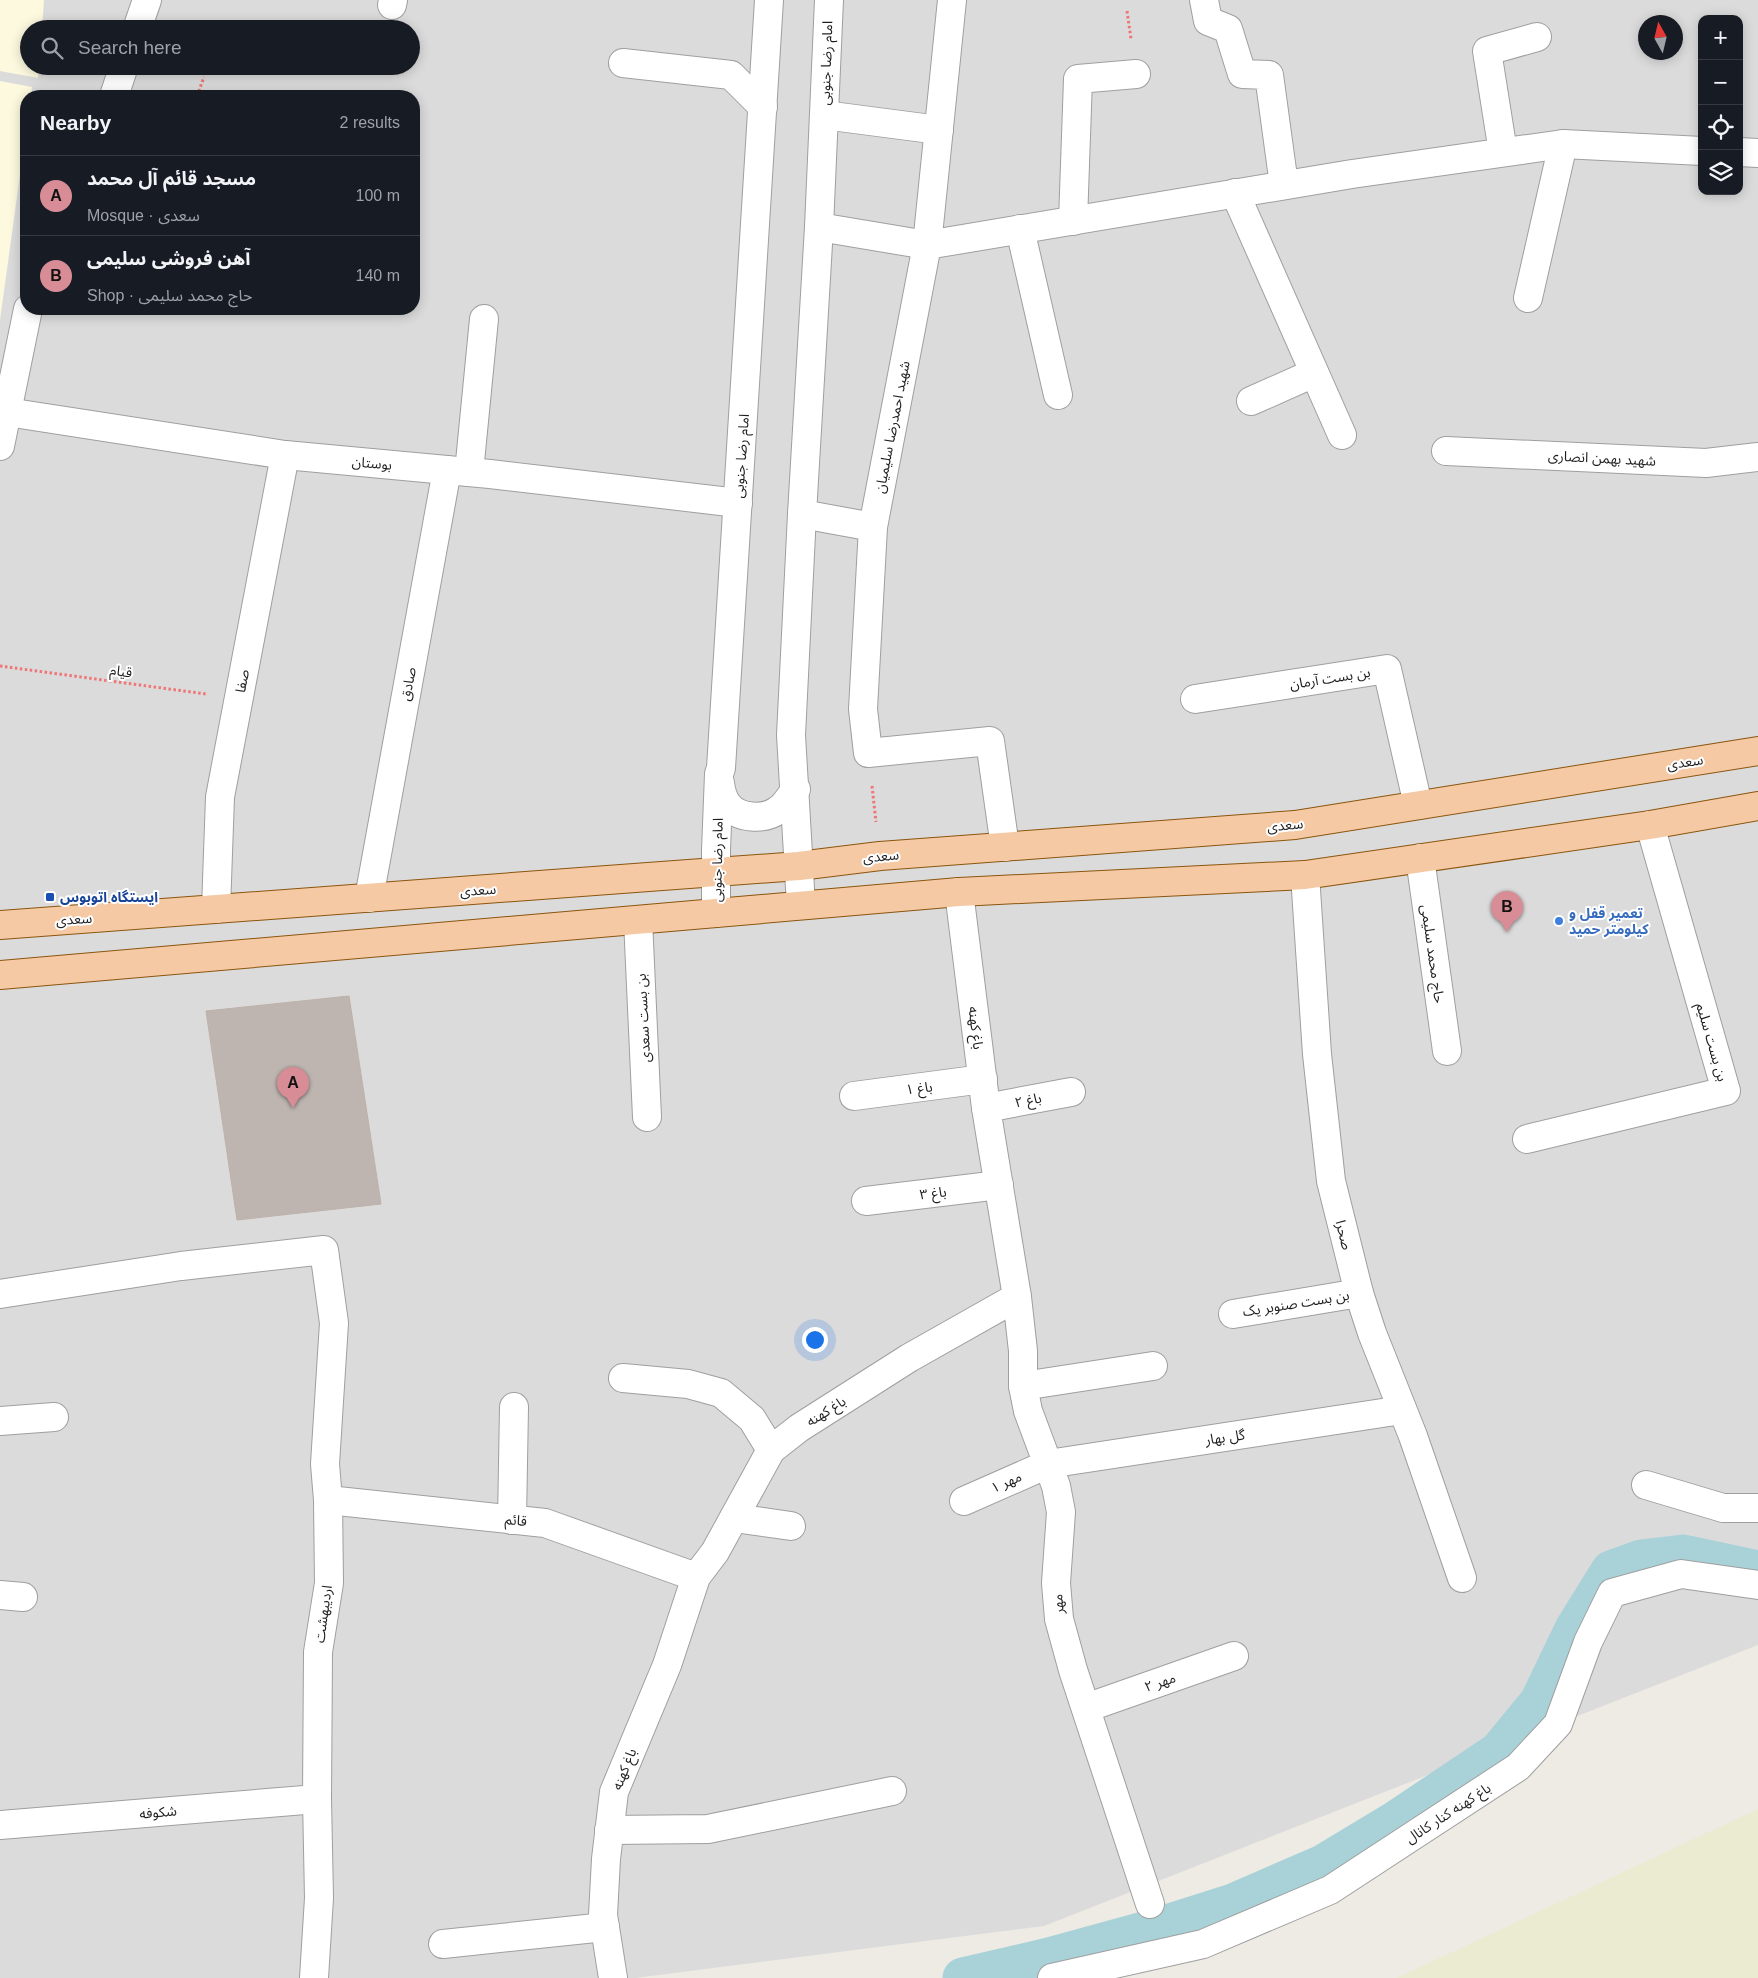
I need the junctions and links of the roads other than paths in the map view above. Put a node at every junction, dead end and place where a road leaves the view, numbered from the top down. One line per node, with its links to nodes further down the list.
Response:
1 (147, 0): 6 (street)
2 (769, 0): 12 (street, امام رضا جنوبی)
3 (829, 0): 13 (street, امام رضا جنوبی)
4 (952, 0): 14 (street, شهید احمدرضا سلیمیان)
5 (1204, 0): 20 (street)
6 (140, 20)
7 (1537, 37): 17 (street)
8 (623, 63): 12 (street)
9 (1136, 74): 22 (street)
10 (121, 75): 11 (street)
11 (116, 90)
12 (763, 107): 39 (street, امام رضا جنوبی)
13 (824, 115): 14 (street); 23 (street, امام رضا جنوبی)
14 (939, 130): 25 (street, شهید احمدرضا سلیمیان)
15 (1562, 144): 16 (street); 17 (street); 26 (street)
16 (1698, 151)
17 (1503, 152): 20 (street)
18 (1743, 152): 19 (street)
19 (1758, 153)
20 (1284, 185): 21 (street)
21 (1235, 193): 22 (street); 29 (street)
22 (1073, 221): 24 (street)
23 (819, 227): 25 (street); 40 (street, امام رضا جنوبی)
24 (1020, 229): 25 (street); 30 (street)
25 (927, 245): 41 (street, شهید احمدرضا سلیمیان)
26 (1528, 298)
27 (27, 315): 32 (street)
28 (484, 319): 38 (street, صادق)
29 (1314, 373): 31 (street); 33 (street)
30 (1058, 395)
31 (1251, 401)
32 (7, 412): 34 (street); 36 (street, بوستان)
33 (1342, 435)
34 (0, 446)
35 (1446, 452): 37 (street, شهید بهمن انصاری)
36 (285, 455): 38 (street, بوستان); 57 (street, صفا)
37 (1758, 457)
38 (458, 471): 39 (street, بوستان); 55 (street, صادق)
39 (738, 503): 44 (street, امام رضا جنوبی)
40 (802, 514): 41 (street); 45 (street, امام رضا جنوبی)
41 (873, 527): 49 (street, شهید احمدرضا سلیمیان)
42 (1195, 699): 46 (street, بن بست آرمان)
43 (1758, 751): 46 (main road, سعدی)
44 (719, 774): 45 (street); 52 (street, امام رضا جنوبی)
45 (796, 789): 51 (street, امام رضا جنوبی)
46 (1418, 806): 49 (main road, سعدی)
47 (1758, 806): 48 (main road)
48 (1650, 825): 50 (main road); 68 (street, بن بست سلیم)
49 (1005, 846): 51 (main road, سعدی)
50 (1420, 858): 53 (main road); 62 (street, حاج محمد سلیمی)
51 (799, 866): 52 (main road, سعدی); 56 (street, امام رضا جنوبی)
52 (716, 872): 55 (main road, سعدی); 58 (street, امام رضا جنوبی)
53 (1305, 875): 54 (main road); 71 (street, صحرا)
54 (959, 892): 56 (main road); 63 (street, باغ کهنه)
55 (370, 898): 57 (main road, سعدی)
56 (801, 905): 58 (main road)
57 (216, 909): 60 (main road, سعدی)
58 (716, 912): 59 (main road)
59 (638, 920): 61 (main road); 67 (street, بن بست سعدی)
60 (0, 925)
61 (0, 975)
62 (1447, 1051)
63 (983, 1079): 65 (street, باغ ۱); 66 (street, باغ کهنه)
64 (1071, 1092): 66 (street, باغ ۲)
65 (854, 1096)
66 (986, 1108): 69 (street, باغ کهنه)
67 (647, 1117)
68 (1527, 1139)
69 (999, 1185): 70 (street, باغ ۳); 73 (street, باغ کهنه)
70 (866, 1201)
71 (1359, 1293): 74 (street, بن بست صنوبر یک); 79 (street, صحرا)
72 (0, 1294): 85 (street, اردیبهشت)
73 (1017, 1297): 77 (street, مهر); 82 (street, باغ کهنه)
74 (1233, 1314)
75 (1152, 1366): 77 (street)
76 (623, 1378): 82 (street)
77 (1023, 1386): 83 (street, مهر)
78 (514, 1408): 89 (street)
79 (1402, 1410): 83 (street, گل بهار); 92 (street, صحرا)
80 (54, 1416): 81 (street)
81 (0, 1421)
82 (771, 1450): 88 (street, باغ کهنه)
83 (1048, 1464): 86 (street, مهر ۱); 95 (street, مهر)
84 (1646, 1484): 87 (street)
85 (328, 1500): 89 (street, قائم); 97 (street, اردیبهشت)
86 (964, 1501)
87 (1758, 1508)
88 (734, 1518): 90 (street); 91 (street, باغ کهنه)
89 (512, 1520): 91 (street, قائم)
90 (791, 1526)
91 (696, 1577): 99 (street, باغ کهنه)
92 (1462, 1578)
93 (1758, 1585): 105 (street, باغ کهنه کنار کانال)
94 (1234, 1656): 95 (street, مهر ۲)
95 (1086, 1708): 100 (street, مهر)
96 (892, 1791): 99 (street)
97 (317, 1799): 98 (street, شکوفه); 103 (street, اردیبهشت)
98 (0, 1825)
99 (609, 1830): 101 (street, باغ کهنه)
100 (1150, 1904)
101 (605, 1926): 102 (street); 104 (street, باغ کهنه)
102 (443, 1944)
103 (314, 1978)
104 (613, 1978)
105 (1052, 1978)

